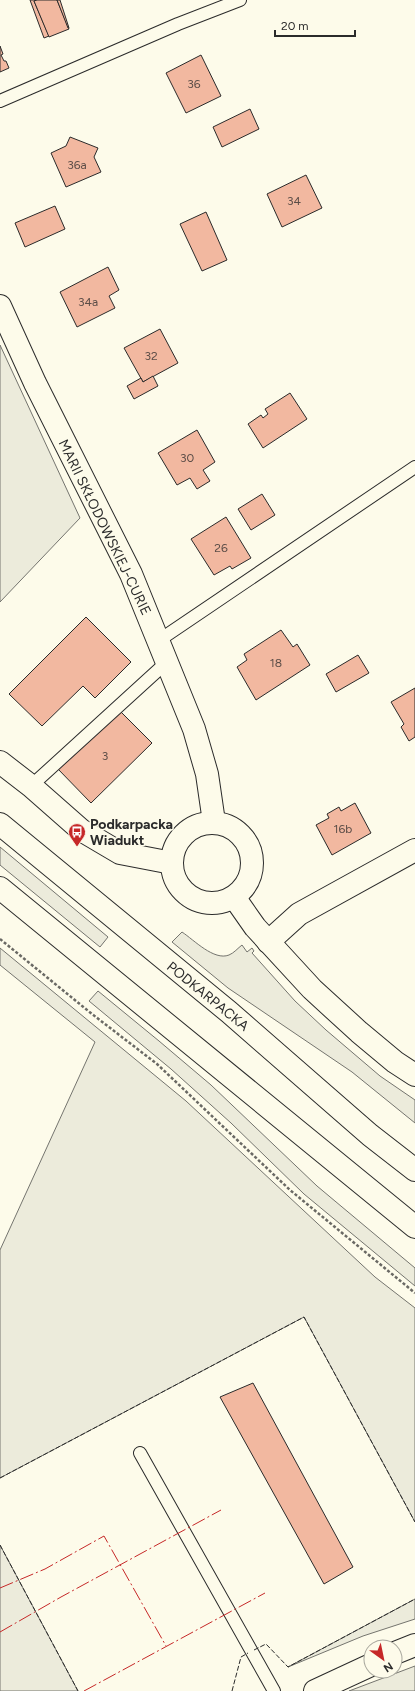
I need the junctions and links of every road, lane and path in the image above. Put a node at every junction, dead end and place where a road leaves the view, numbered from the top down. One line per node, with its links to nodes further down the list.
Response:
1 (240, 0): 2 (lane)
2 (0, 101)
3 (0, 306): 5 (street, MARII SKŁODOWSKIEJ-CURIE)
4 (415, 467): 5 (lane)
5 (158, 641): 6 (street, MARII SKŁODOWSKIEJ-CURIE)
6 (167, 662): 8 (lane); 9 (street, MARII SKŁODOWSKIEJ-CURIE)
7 (0, 762): 8 (street)
8 (31, 786): 12 (street)
9 (214, 822): 12 (street); 14 (street)
10 (0, 824): 18 (street, PODKARPACKA)
11 (415, 850): 16 (street)
12 (172, 863): 14 (street)
13 (0, 888): 19 (street)
14 (234, 897): 16 (street)
15 (0, 938): 20 (path)
16 (268, 942): 17 (street)
17 (415, 1075)
18 (415, 1170)
19 (415, 1227)
20 (415, 1293)
21 (140, 1453): 25 (lane)
22 (415, 1645): 23 (street)
23 (403, 1650)
24 (363, 1669): 26 (street)
25 (274, 1691)
26 (315, 1691)

